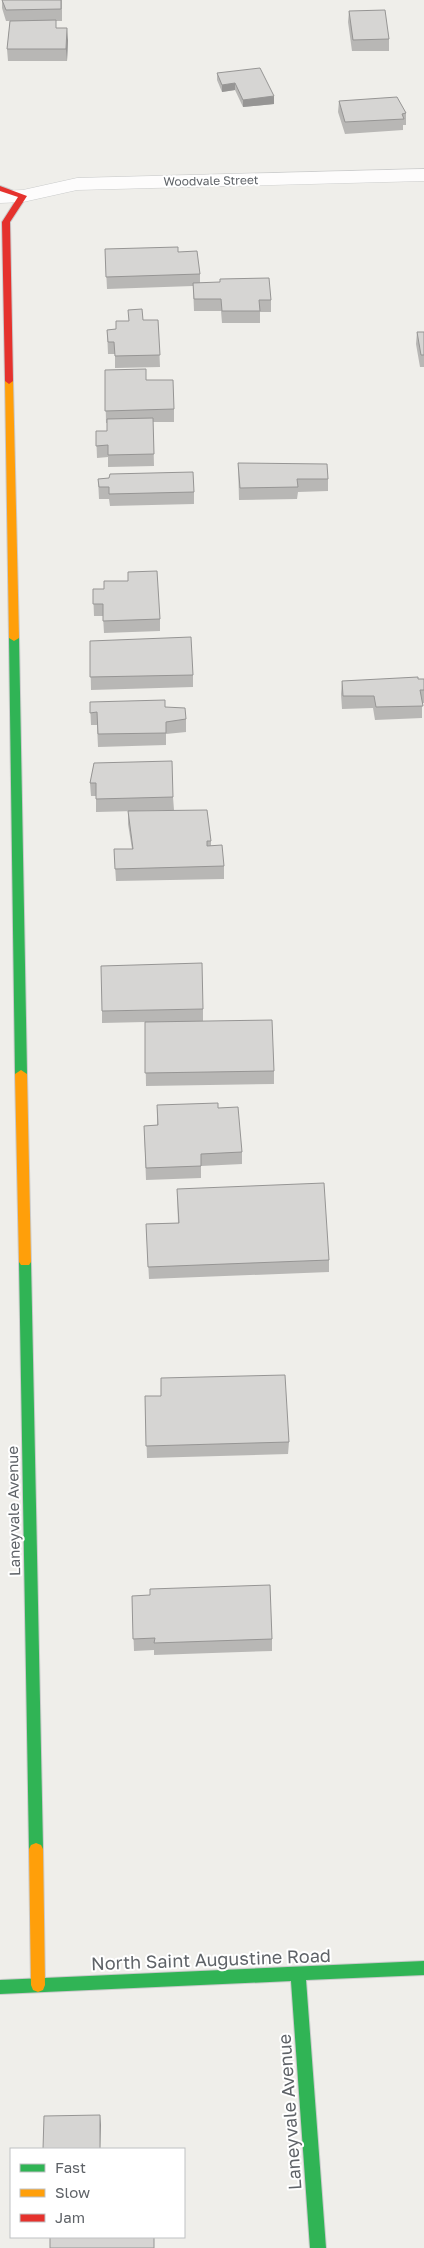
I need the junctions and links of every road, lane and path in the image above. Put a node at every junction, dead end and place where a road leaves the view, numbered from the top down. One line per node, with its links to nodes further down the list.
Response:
1 (424, 175): 3 (street, Woodvale Street)
2 (0, 188): 3 (street)
3 (23, 196): 4 (street, Woodvale Street); 7 (street, Laneyvale Avenue)
4 (0, 197)
5 (424, 1968): 6 (street, North Saint Augustine Road)
6 (298, 1974): 7 (street, North Saint Augustine Road); 9 (street, Laneyvale Avenue)
7 (38, 1985): 8 (street, North Saint Augustine Road)
8 (0, 1987)
9 (318, 2248)

